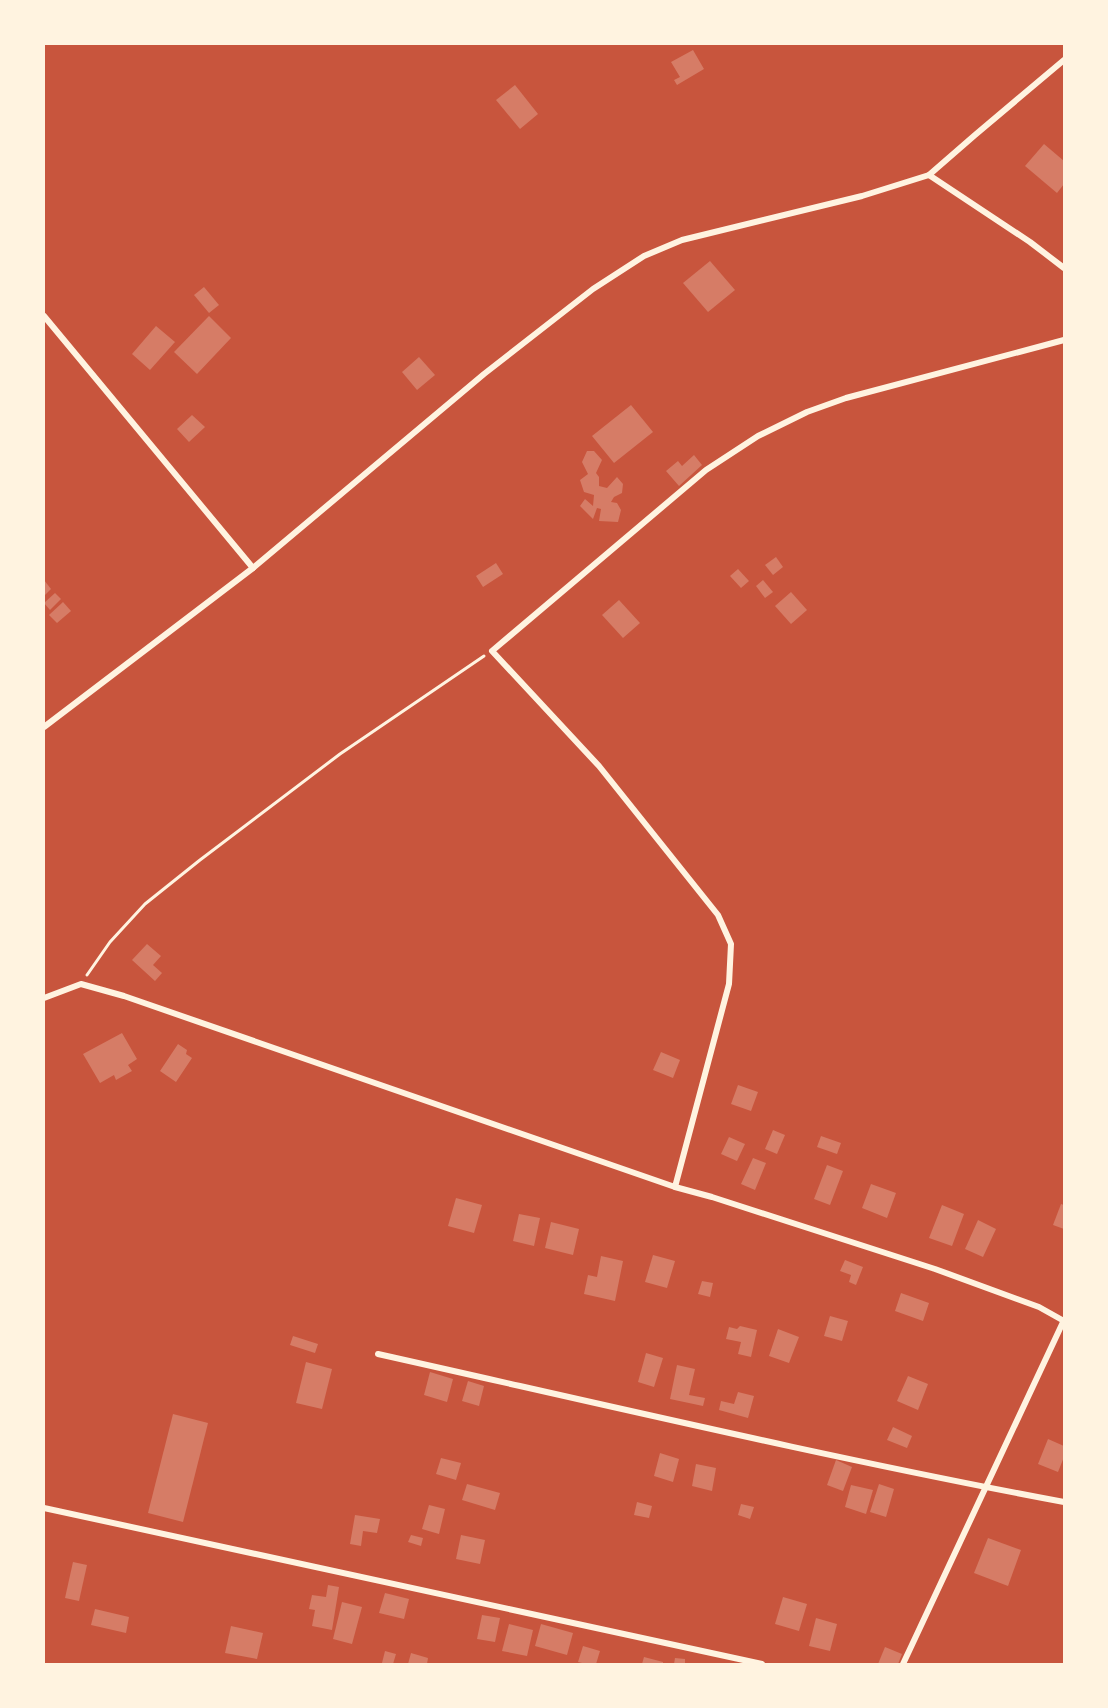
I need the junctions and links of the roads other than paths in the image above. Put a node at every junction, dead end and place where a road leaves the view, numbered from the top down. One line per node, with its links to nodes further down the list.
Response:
1 (1065, 60): 2 (street)
2 (929, 175): 3 (street); 6 (street)
3 (1065, 268)
4 (44, 316): 6 (street)
5 (1065, 340): 9 (street)
6 (253, 568): 7 (street)
7 (44, 727)
8 (44, 999): 9 (street)
9 (675, 1187): 10 (street)
10 (1064, 1320): 12 (street)
11 (378, 1354): 12 (street)
12 (986, 1487): 13 (street); 16 (street)
13 (1065, 1502)
14 (44, 1508): 15 (street)
15 (762, 1665)
16 (903, 1665)

